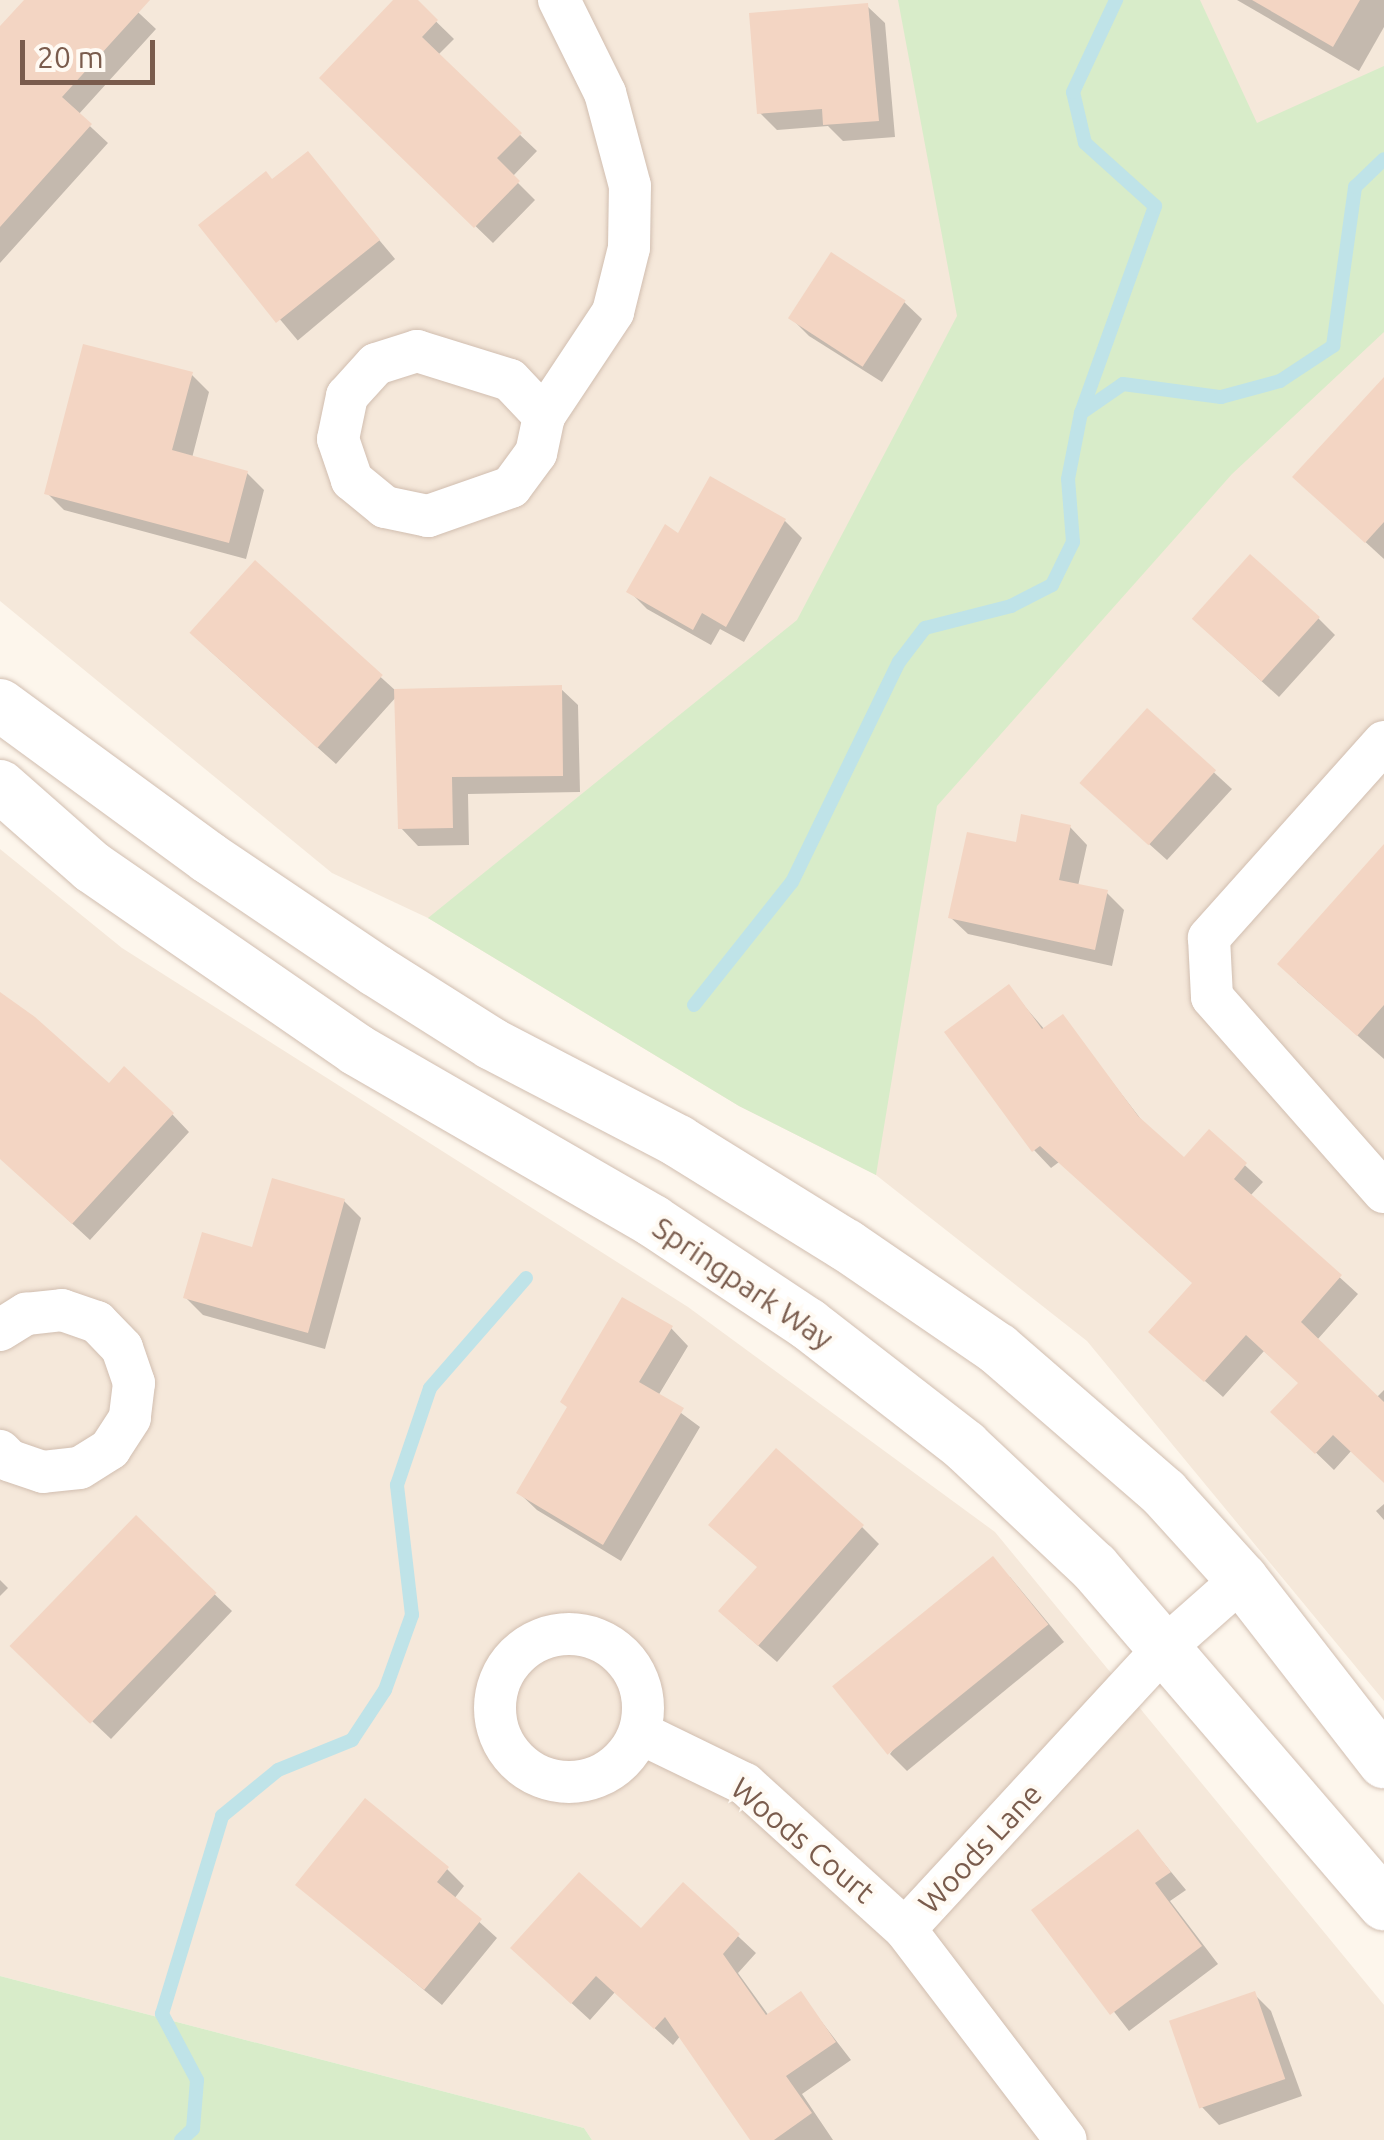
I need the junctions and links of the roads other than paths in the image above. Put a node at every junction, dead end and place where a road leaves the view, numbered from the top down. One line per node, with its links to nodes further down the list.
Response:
1 (559, 0): 2 (street)
2 (544, 416): 2 (street)
3 (0, 705): 9 (street)
4 (1384, 742): 6 (street)
5 (0, 786): 10 (street, Springpark Way)
6 (1384, 1192)
7 (0, 1330): 8 (street)
8 (0, 1451)
9 (1242, 1578): 10 (street, Woods Lane); 12 (street)
10 (1164, 1648): 13 (street, Springpark Way); 14 (street, Woods Lane)
11 (640, 1734): 14 (street, Woods Court)
12 (1384, 1762)
13 (1384, 1904)
14 (906, 1929): 15 (street, Woods Lane)
15 (1066, 2140)

